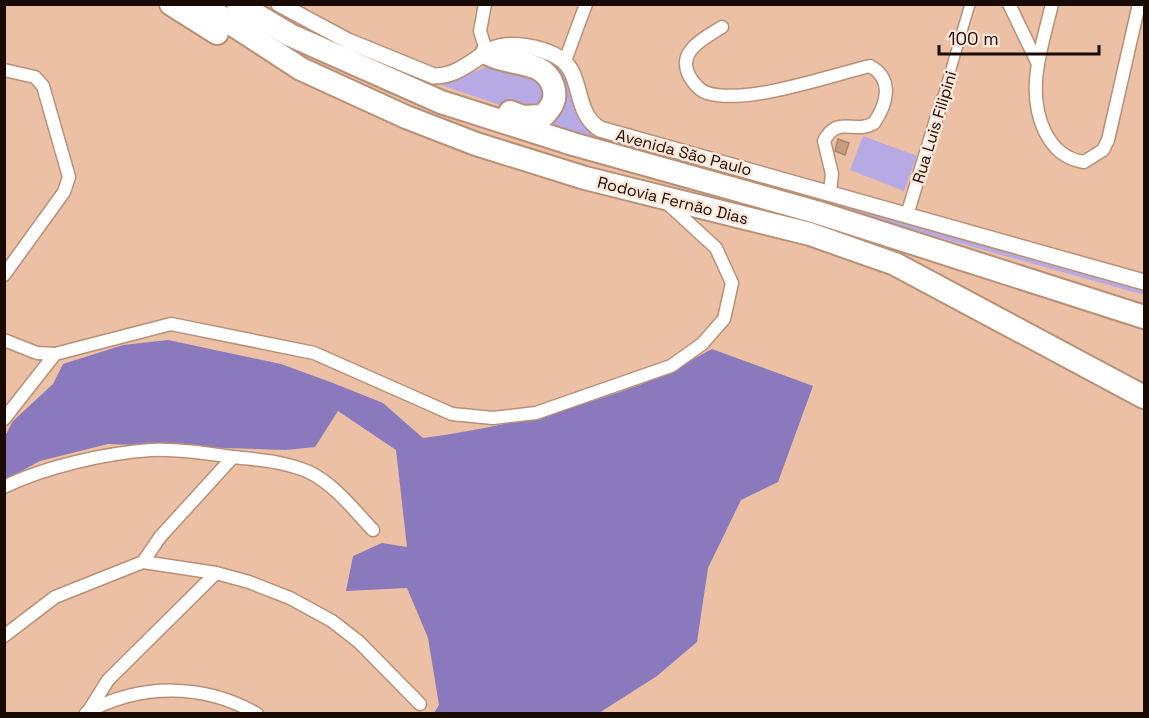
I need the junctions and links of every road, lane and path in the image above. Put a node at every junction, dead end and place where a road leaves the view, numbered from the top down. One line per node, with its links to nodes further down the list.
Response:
1 (171, 4): 16 (highway)
2 (201, 4): 16 (highway, Rodovia Fernão Dias)
3 (238, 4): 12 (highway, Rodovia Fernão Dias)
4 (279, 4): 13 (street)
5 (485, 4): 13 (street)
6 (586, 4): 14 (street)
7 (970, 4): 18 (street, Rua Luis Filipini)
8 (1009, 4): 15 (street)
9 (1052, 4): 15 (street)
10 (1139, 4): 15 (street)
11 (722, 27): 19 (street)
12 (290, 35): 13 (highway); 24 (highway, Rodovia Fernão Dias)
13 (487, 53): 14 (street)
14 (565, 61): 19 (street, Avenida São Paulo)
15 (1038, 64)
16 (301, 69): 20 (highway, Rodovia Fernão Dias)
17 (4, 70): 22 (street)
18 (942, 100): 21 (street, Rua Luis Filipini)
19 (830, 192): 21 (street, Avenida São Paulo)
20 (661, 198): 26 (street); 27 (highway, Rodovia Fernão Dias)
21 (907, 215): 23 (street, Avenida São Paulo)
22 (4, 275)
23 (1144, 282)
24 (1140, 313)
25 (4, 340): 26 (street)
26 (55, 354): 28 (street)
27 (1144, 397)
28 (4, 420)
29 (233, 457): 30 (street); 31 (street); 32 (street)
30 (4, 487)
31 (373, 530)
32 (143, 562): 33 (street); 34 (street)
33 (216, 573): 35 (street); 36 (street)
34 (4, 636)
35 (420, 704)
36 (87, 712): 37 (street)
37 (257, 714)

